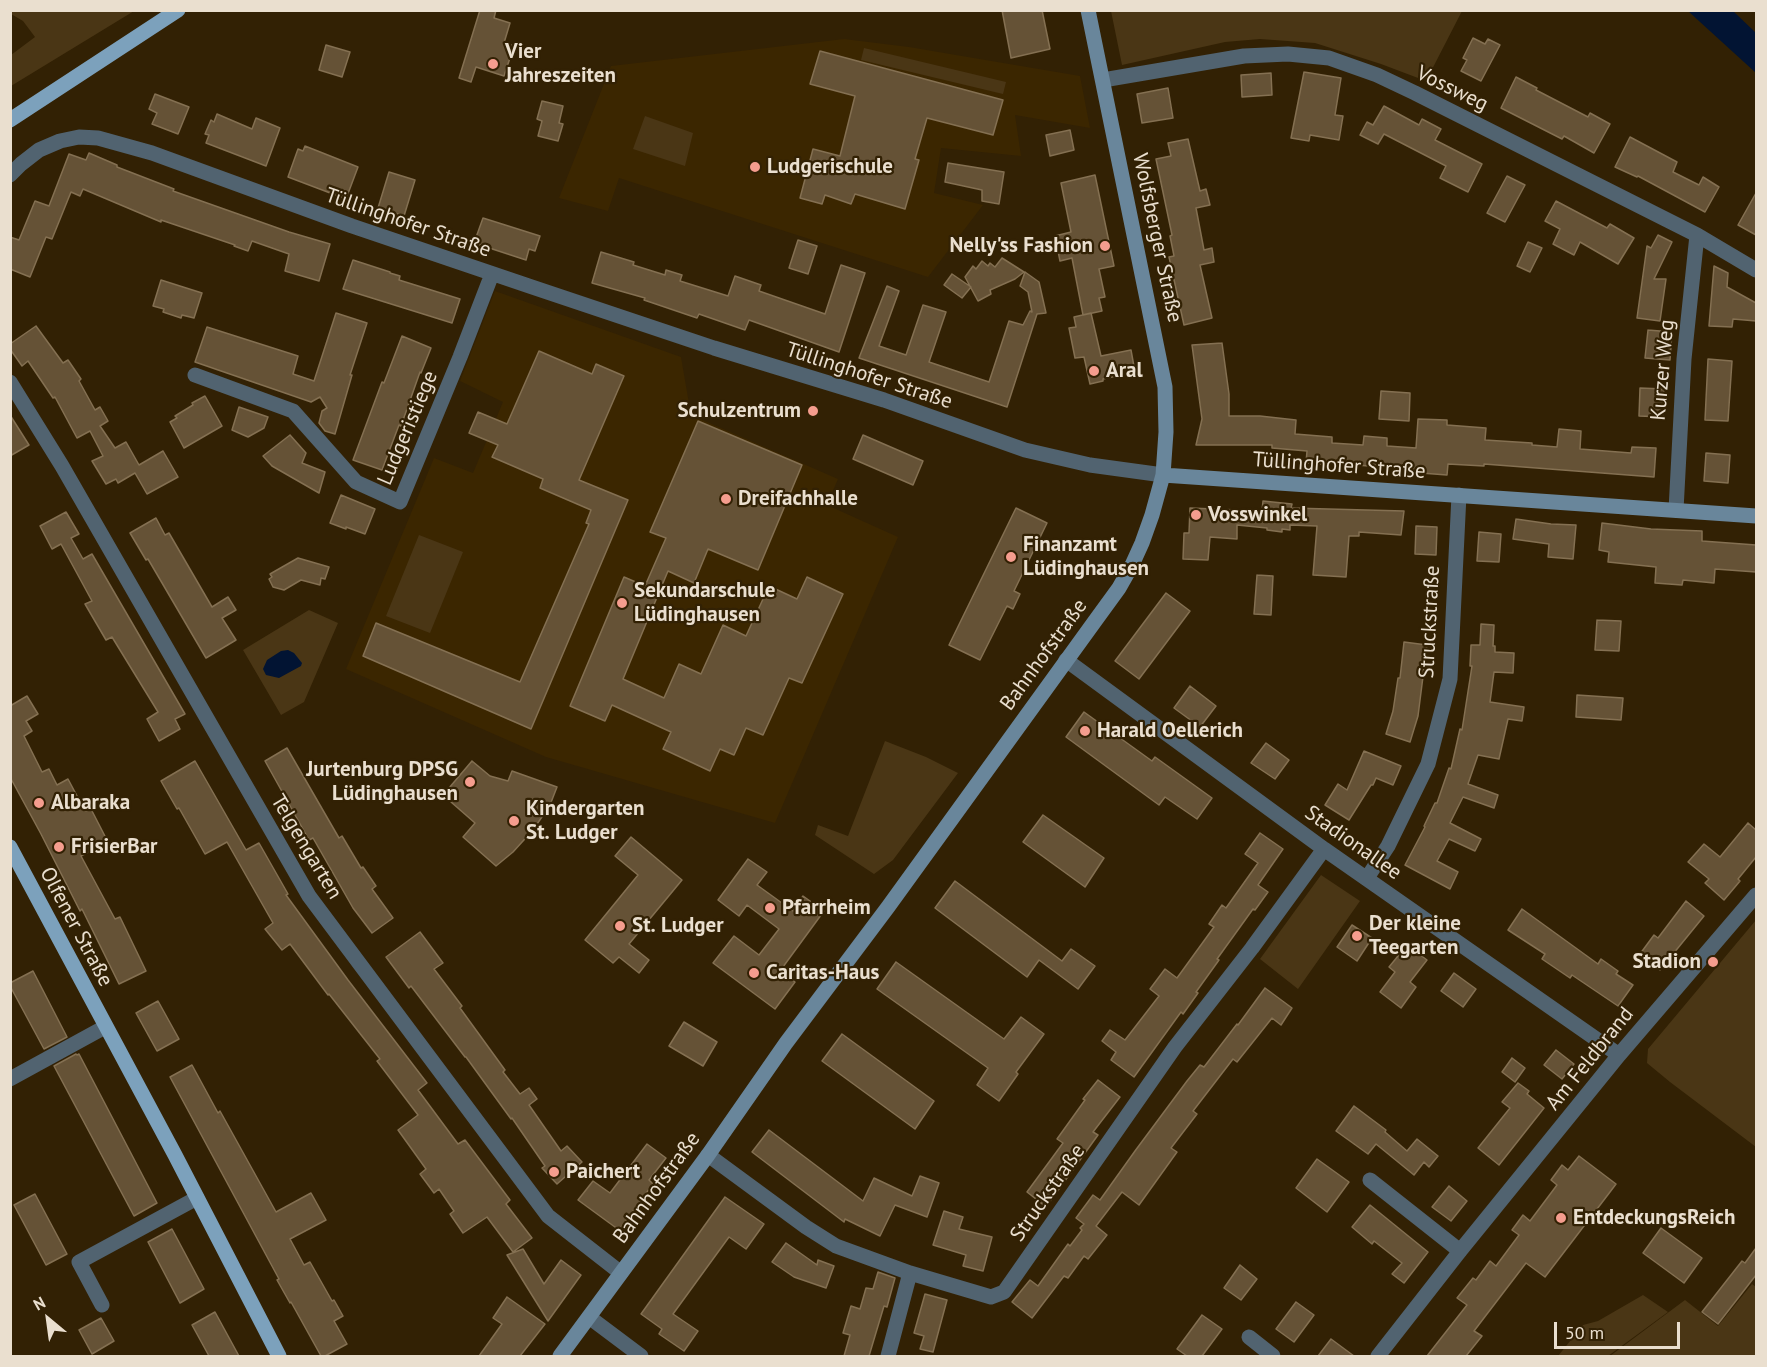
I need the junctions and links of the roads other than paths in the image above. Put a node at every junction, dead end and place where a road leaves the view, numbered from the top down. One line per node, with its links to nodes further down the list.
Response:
1 (178, 10): 4 (main road)
2 (1088, 10): 3 (main road, Wolfsberger Straße)
3 (1103, 80): 6 (street, Vossweg); 12 (main road, Wolfsberger Straße)
4 (10, 120)
5 (10, 175): 8 (street, Tüllinghofer Straße)
6 (1698, 235): 7 (street, Vossweg); 14 (street, Kurzer Weg)
7 (1756, 270)
8 (492, 274): 9 (street, Ludgeristiege); 12 (street, Tüllinghofer Straße)
9 (195, 375)
10 (10, 382): 11 (street, Telgengarten)
11 (15, 399): 28 (street, Telgengarten)
12 (1163, 475): 13 (main road, Tüllinghofer Straße); 16 (main road, Bahnhofstraße)
13 (1459, 495): 14 (main road, Tüllinghofer Straße); 19 (street, Struckstraße)
14 (1676, 510): 15 (main road, Tüllinghofer Straße)
15 (1756, 516)
16 (1066, 660): 18 (street, Stadionallee); 24 (main road, Bahnhofstraße)
17 (10, 847): 21 (main road, Olfener Straße)
18 (1324, 849): 19 (street, Stadionallee); 29 (street, Struckstraße)
19 (1367, 878): 22 (street, Stadionallee)
20 (1756, 895): 22 (street, Am Feldbrand)
21 (105, 1027): 23 (street); 26 (main road, Olfener Straße)
22 (1619, 1055): 27 (street, Am Feldbrand)
23 (10, 1079)
24 (708, 1155): 28 (main road, Bahnhofstraße); 29 (street, Struckstraße)
25 (1370, 1180): 27 (street)
26 (197, 1198): 30 (street); 33 (main road, Olfener Straße)
27 (1460, 1251): 38 (street, Am Feldbrand)
28 (621, 1273): 31 (main road, Bahnhofstraße)
29 (910, 1273): 36 (street)
30 (102, 1305)
31 (589, 1317): 34 (main road, Bahnhofstraße); 35 (street)
32 (1249, 1337): 37 (street)
33 (279, 1356)
34 (560, 1356)
35 (641, 1356)
36 (888, 1356)
37 (1273, 1356)
38 (1378, 1356)

